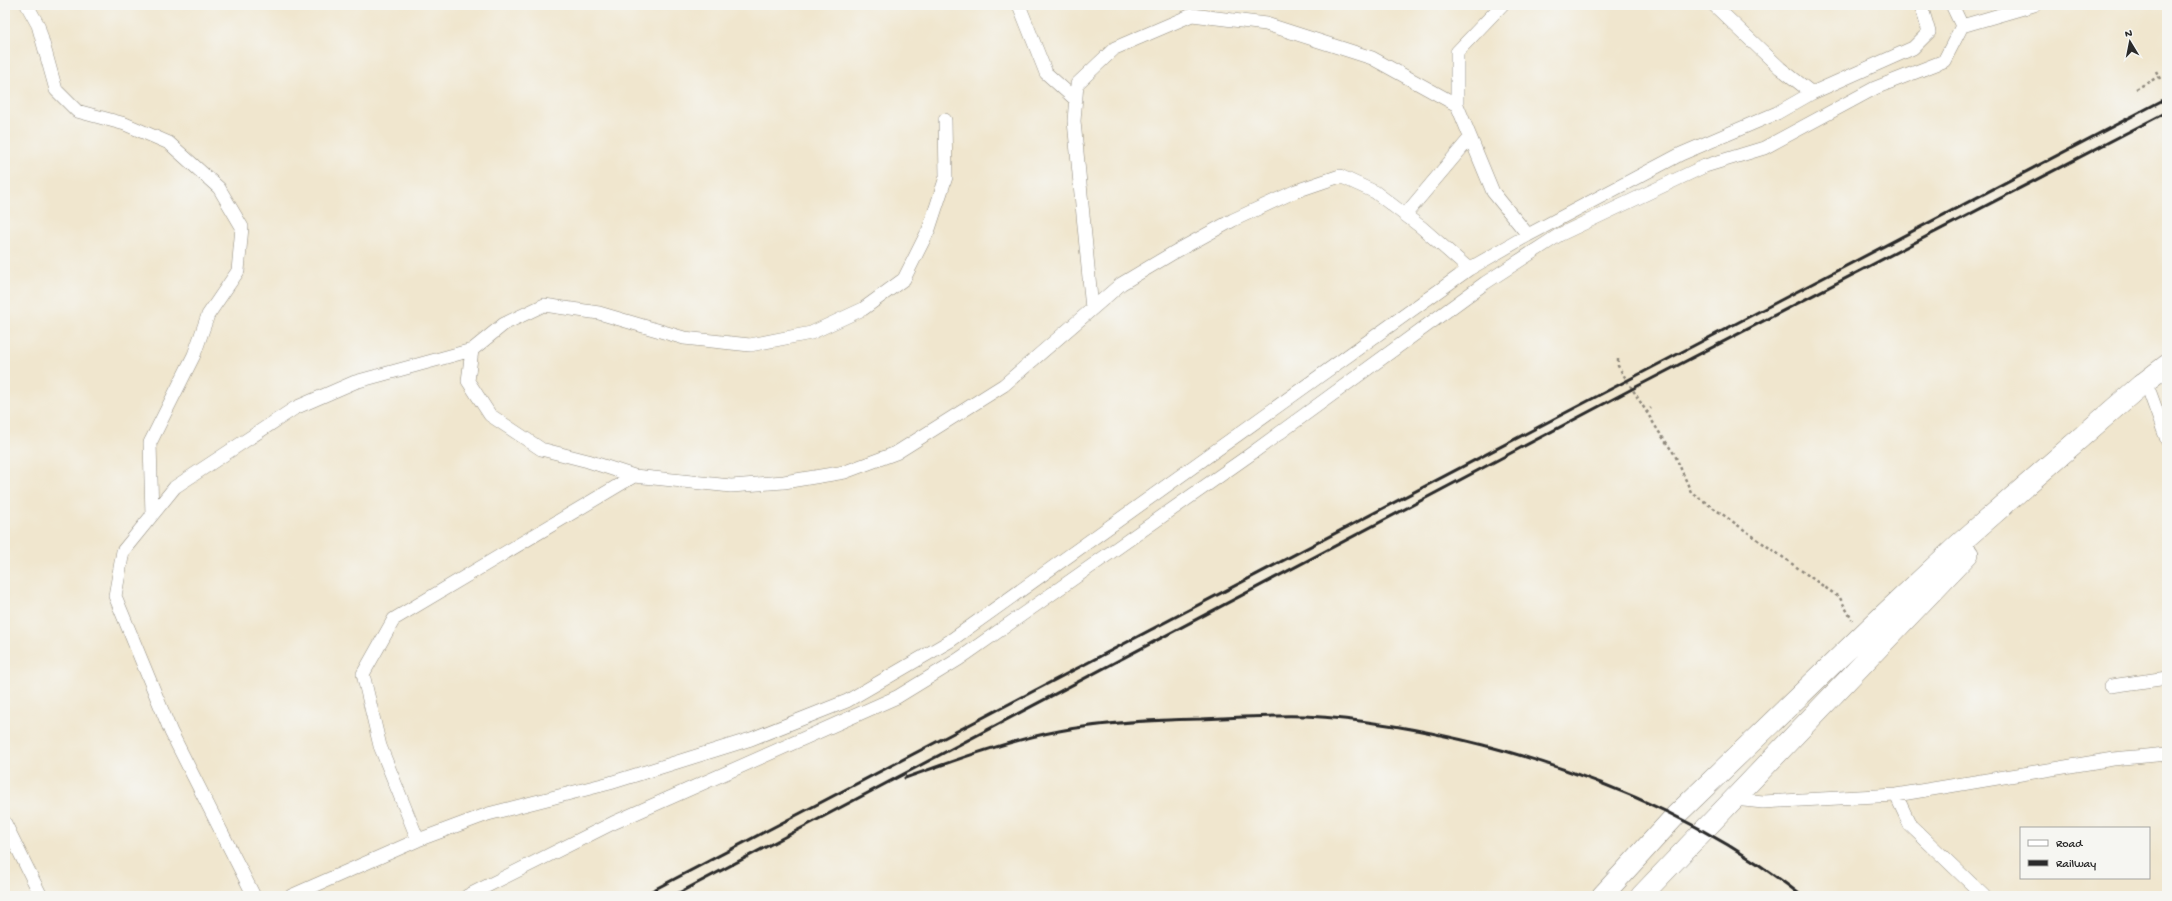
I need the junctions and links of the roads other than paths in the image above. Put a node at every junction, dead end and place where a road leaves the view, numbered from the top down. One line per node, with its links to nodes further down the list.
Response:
1 (27, 5): 24 (street)
2 (1019, 5): 10 (street)
3 (1502, 5): 11 (street)
4 (1714, 5): 9 (street)
5 (1921, 5): 9 (street)
6 (1952, 5): 8 (street)
7 (2034, 5): 8 (street)
8 (1962, 26): 36 (street)
9 (1812, 93): 15 (street)
10 (1076, 100): 11 (street); 17 (street)
11 (1457, 105): 13 (street)
12 (945, 120): 18 (street)
13 (1470, 138): 14 (street); 15 (street)
14 (1405, 215): 16 (street); 17 (street)
15 (1528, 235): 16 (street)
16 (1469, 269): 32 (street)
17 (1092, 309): 23 (street)
18 (472, 350): 23 (street); 24 (street)
19 (2167, 365): 25 (main road)
20 (2167, 381): 21 (main road)
21 (2150, 393): 22 (street); 25 (main road)
22 (2167, 440)
23 (634, 476): 32 (street)
24 (152, 515): 34 (street)
25 (1904, 608): 30 (main road); 37 (main road)
26 (2167, 678): 27 (street)
27 (2111, 686)
28 (2167, 754): 29 (street)
29 (1896, 795): 30 (street); 39 (street)
30 (1734, 799): 38 (main road)
31 (5, 823): 33 (street)
32 (418, 840): 35 (street)
33 (41, 896)
34 (254, 896)
35 (291, 896)
36 (467, 896)
37 (1602, 896)
38 (1641, 896)
39 (1984, 896)

